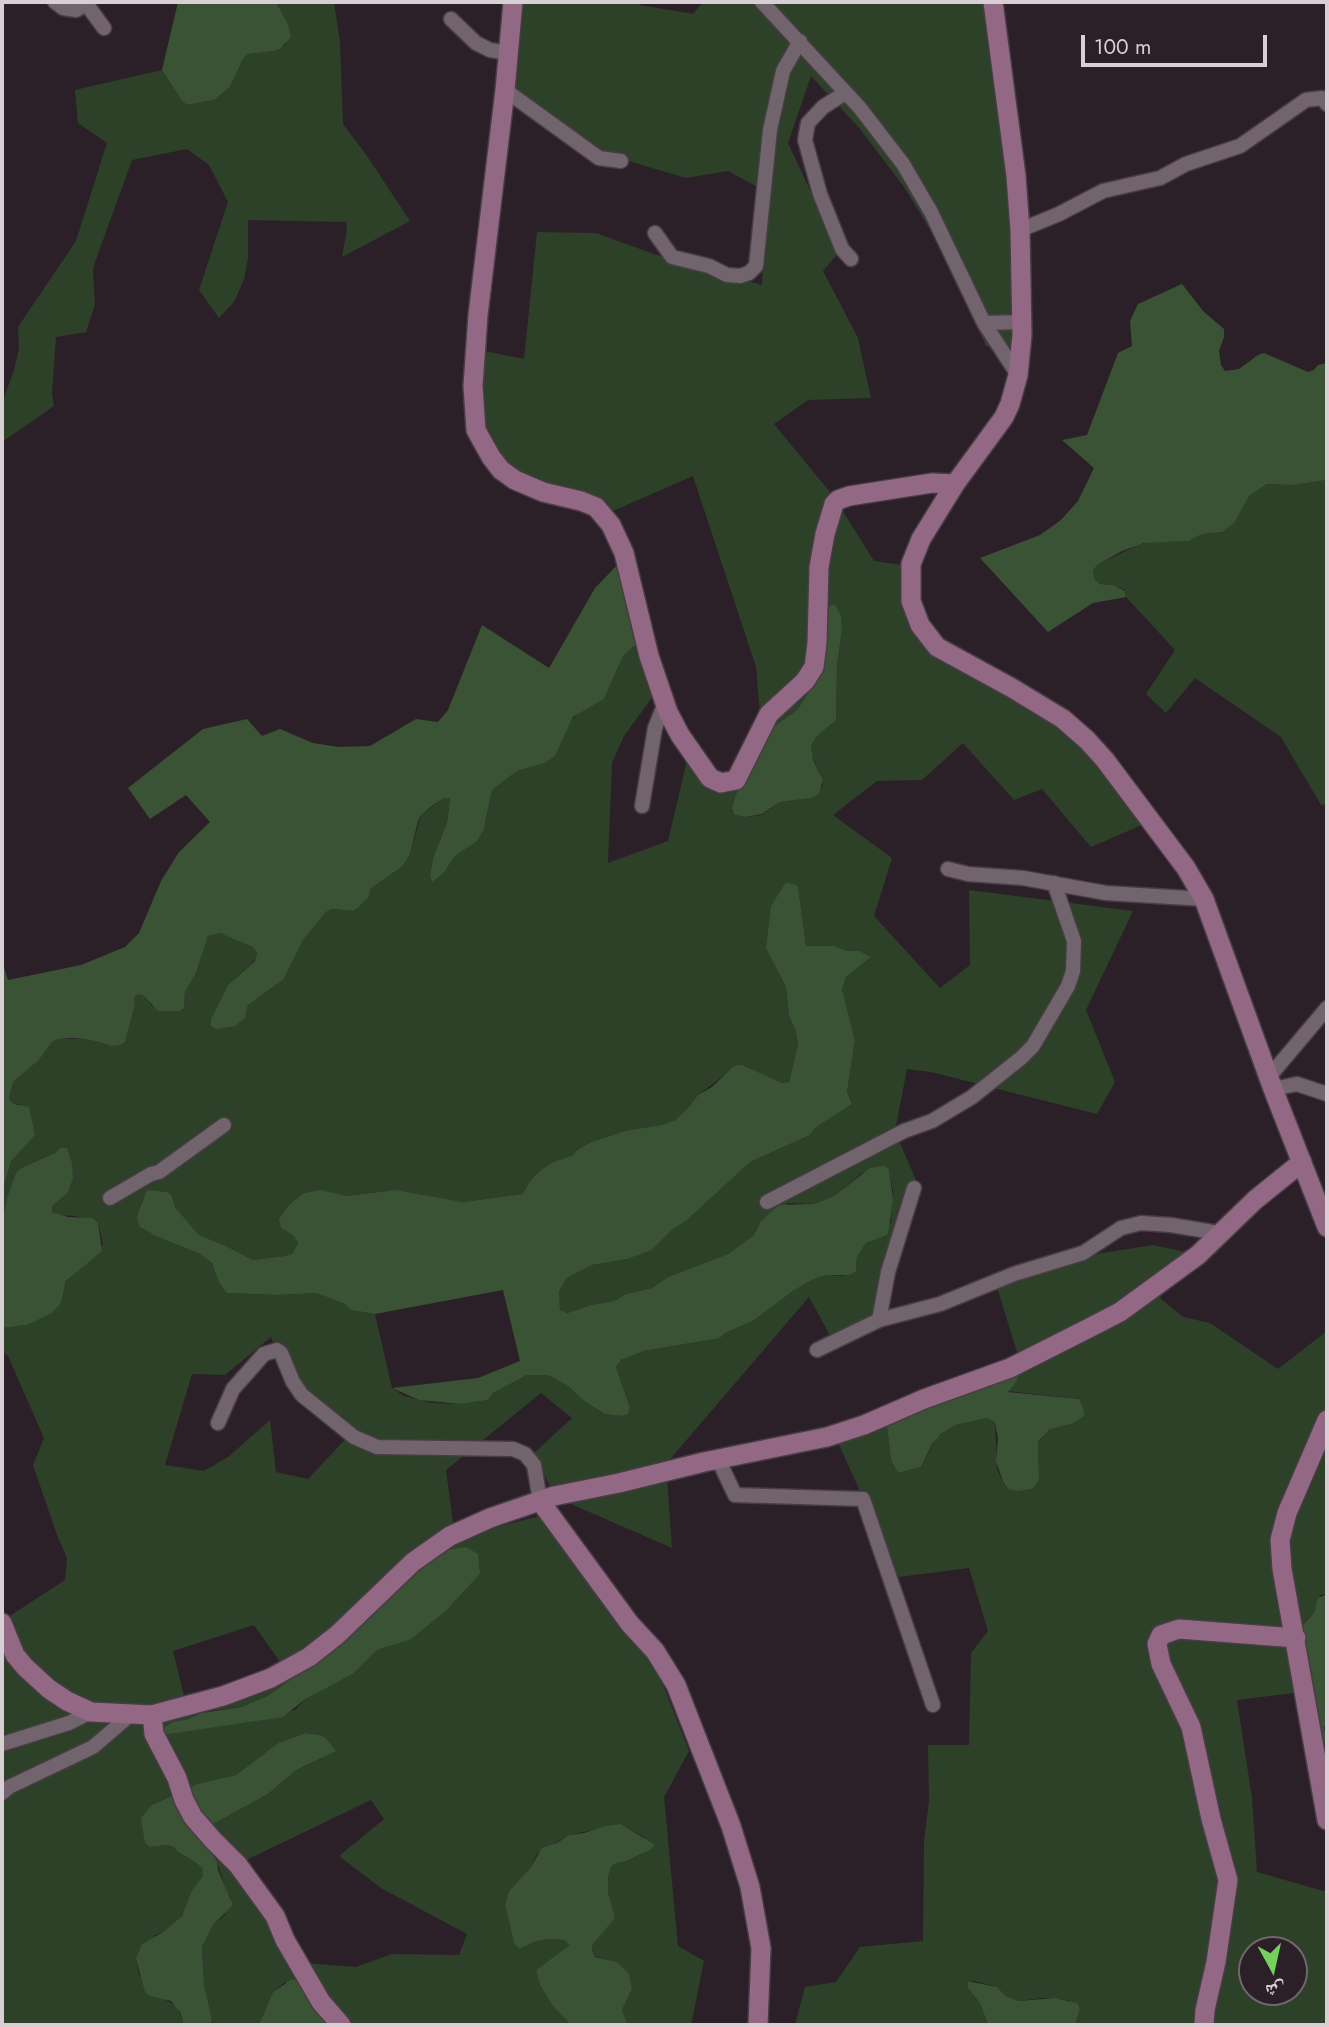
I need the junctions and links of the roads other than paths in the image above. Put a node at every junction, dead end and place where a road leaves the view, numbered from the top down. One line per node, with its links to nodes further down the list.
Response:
1 (55, 2): 5 (street)
2 (513, 2): 9 (street)
3 (762, 2): 8 (street)
4 (993, 2): 14 (street)
5 (88, 3): 7 (street)
6 (451, 19): 9 (street)
7 (104, 28)
8 (800, 41): 11 (street); 15 (street)
9 (508, 53): 10 (street)
10 (505, 90): 13 (street); 21 (street)
11 (845, 93): 16 (street); 18 (street)
12 (1327, 104): 14 (street)
13 (621, 161)
14 (1020, 230): 17 (street)
15 (655, 233)
16 (851, 259)
17 (1022, 322): 18 (street); 19 (street)
18 (984, 323): 19 (street)
19 (1018, 375): 20 (street)
20 (955, 484): 21 (street); 25 (street)
21 (665, 703): 22 (street)
22 (642, 806)
23 (948, 869): 24 (street)
24 (1054, 883): 25 (street); 34 (street)
25 (1204, 899): 27 (street)
26 (1327, 1008): 27 (street)
27 (1270, 1084): 28 (street); 30 (street)
28 (1327, 1094)
29 (223, 1125): 32 (street)
30 (1302, 1162): 33 (street); 36 (street)
31 (915, 1188): 37 (street)
32 (110, 1198)
33 (1322, 1199): 35 (street)
34 (767, 1202)
35 (1327, 1227)
36 (1219, 1233): 37 (street); 42 (street)
37 (880, 1320): 38 (street)
38 (817, 1350)
39 (1327, 1420): 41 (street)
40 (218, 1423): 43 (street)
41 (1324, 1440): 45 (street)
42 (718, 1458): 43 (street); 46 (street)
43 (540, 1501): 48 (street); 54 (street)
44 (2, 1623): 47 (street)
45 (1296, 1638): 52 (street); 55 (street)
46 (933, 1705)
47 (91, 1713): 49 (street); 50 (street)
48 (152, 1715): 49 (street); 53 (street)
49 (130, 1716): 51 (street)
50 (2, 1744)
51 (2, 1793)
52 (1327, 1820)
53 (341, 2025)
54 (758, 2025)
55 (1204, 2025)

